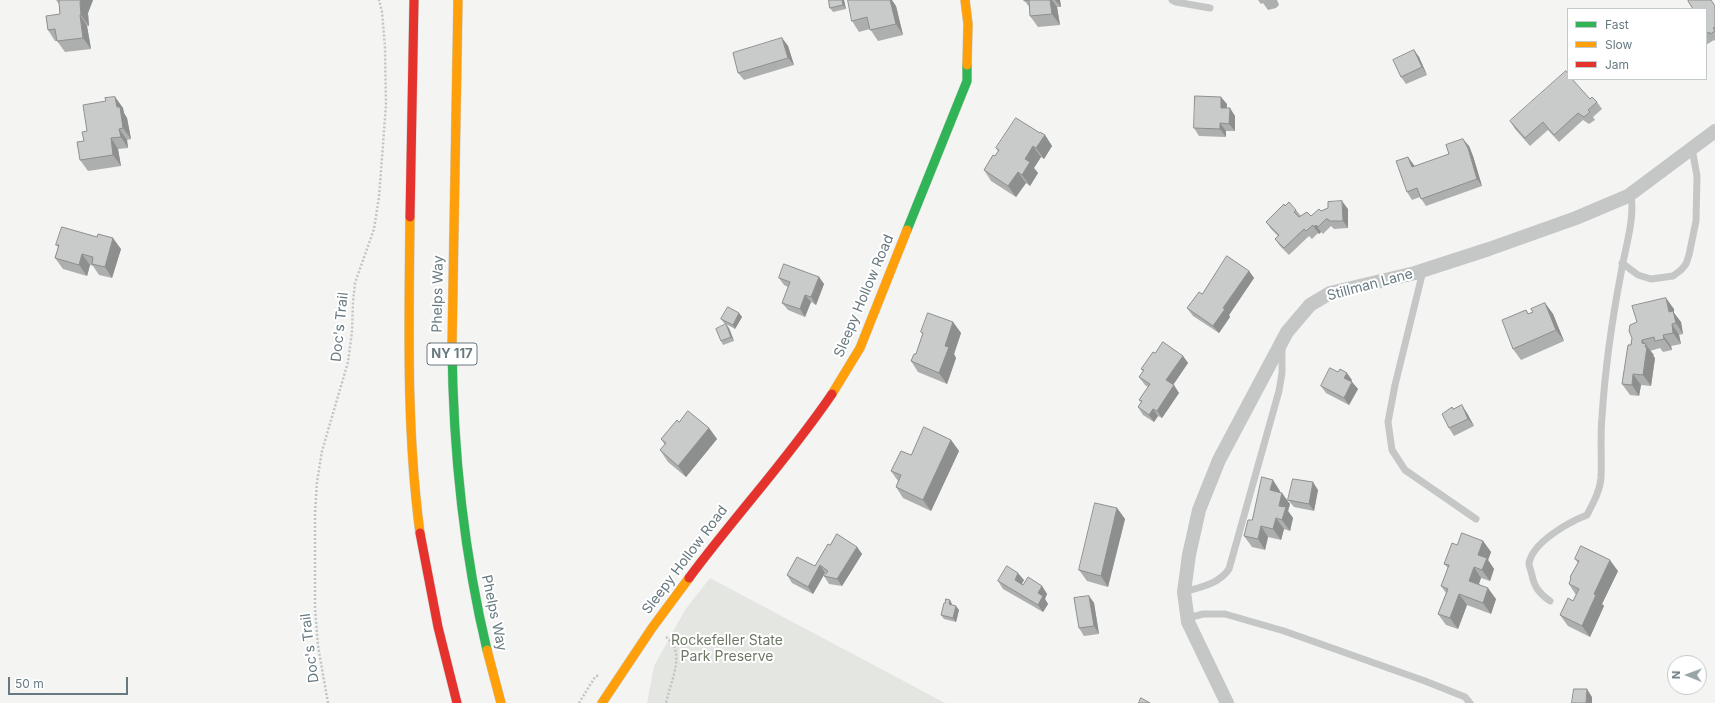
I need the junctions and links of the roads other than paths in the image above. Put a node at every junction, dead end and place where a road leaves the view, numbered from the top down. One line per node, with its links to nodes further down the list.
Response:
1 (414, 0): 16 (main road, Phelps Way / NY 117)
2 (458, 0): 17 (main road, Phelps Way / NY 117)
3 (965, 0): 18 (main road, Sleepy Hollow Road)
4 (1172, 0): 5 (lane)
5 (1210, 8)
6 (1715, 131): 7 (street, Stillman Lane)
7 (1692, 149): 8 (street, Stillman Lane); 9 (lane)
8 (1630, 195): 9 (lane); 10 (street, Stillman Lane)
9 (1622, 263): 14 (lane)
10 (1423, 270): 11 (street, Stillman Lane); 12 (lane)
11 (1282, 342): 13 (street, Stillman Lane); 13 (lane)
12 (1476, 519)
13 (1184, 592): 15 (street, Stillman Lane)
14 (1550, 601)
15 (1188, 618): 19 (street, Stillman Lane); 20 (lane)
16 (456, 703)
17 (501, 703)
18 (602, 703)
19 (1227, 703)
20 (1470, 703)

